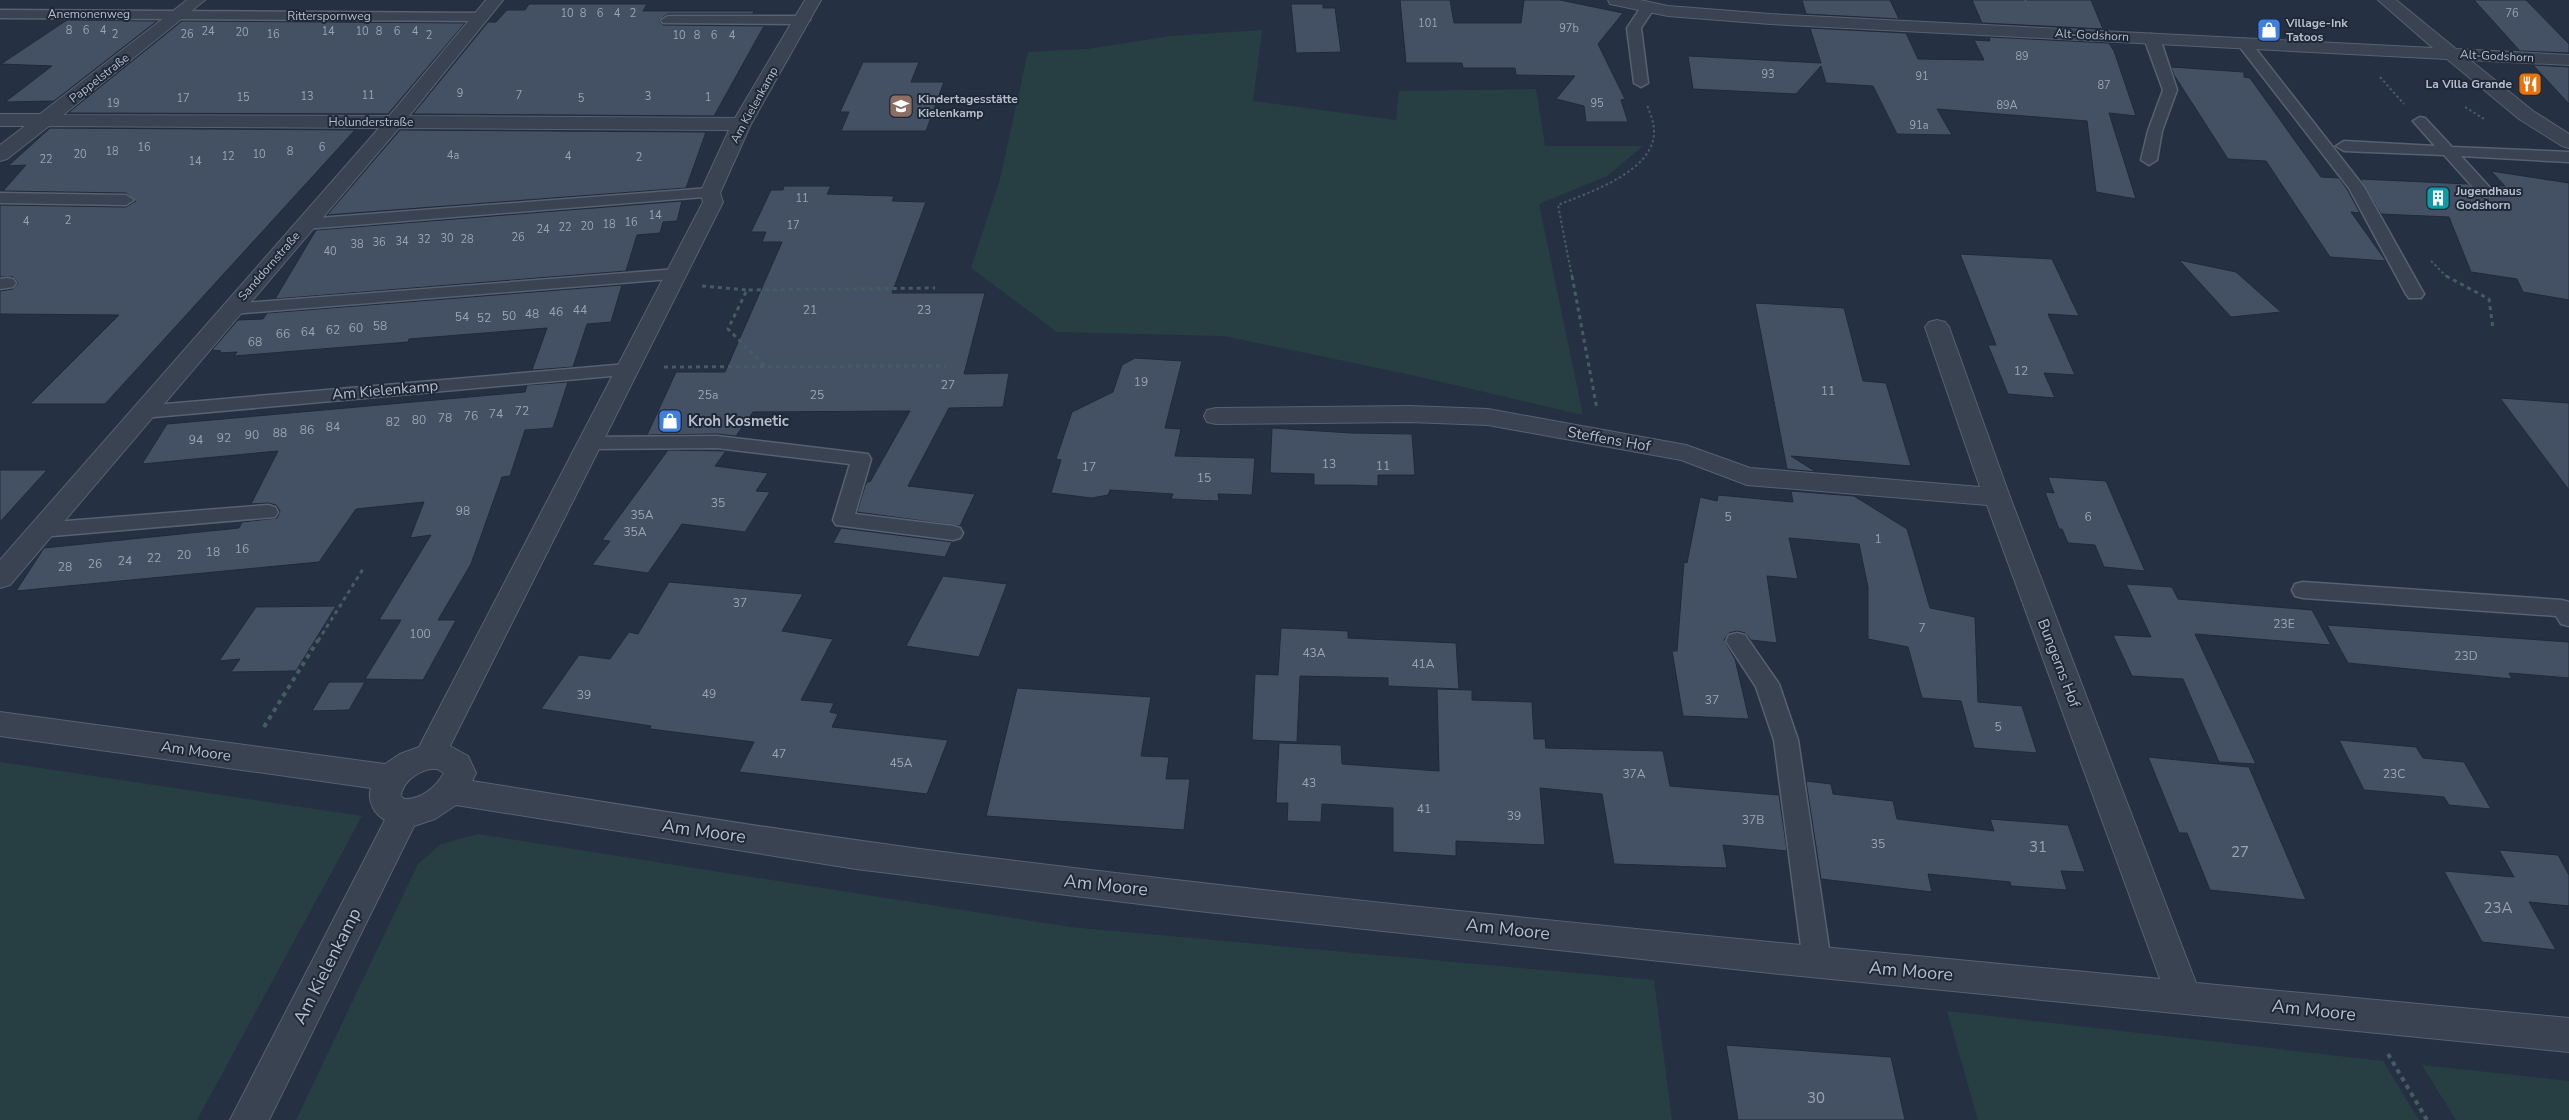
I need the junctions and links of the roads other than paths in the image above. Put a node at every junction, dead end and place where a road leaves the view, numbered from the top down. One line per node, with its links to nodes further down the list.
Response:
1 (197, 0): 9 (street, Pappelstraße)
2 (494, 0): 10 (street, Sanddornstraße)
3 (813, 0): 12 (street, Am Kielenkamp)
4 (1616, 0): 6 (street, Alt-Godshorn)
5 (2386, 0): 15 (street)
6 (1648, 7): 7 (street, Alt-Godshorn); 17 (lane)
7 (1692, 7): 13 (street, Alt-Godshorn)
8 (0, 14): 9 (lane, Anemonenweg)
9 (178, 15): 10 (lane, Ritterspornweg); 19 (street, Pappelstraße)
10 (480, 17): 21 (street, Sanddornstraße)
11 (668, 20): 12 (lane)
12 (803, 20): 22 (street, Am Kielenkamp)
13 (2151, 38): 14 (street, Alt-Godshorn); 29 (lane)
14 (2244, 43): 15 (street, Alt-Godshorn); 37 (lane)
15 (2454, 54): 16 (street, Alt-Godshorn); 23 (street)
16 (2569, 60)
17 (1641, 83)
18 (0, 120): 19 (street, Holunderstraße)
19 (45, 120): 21 (street, Holunderstraße); 26 (street, Pappelstraße)
20 (2420, 121): 25 (lane)
21 (394, 122): 22 (street, Holunderstraße); 35 (street, Sanddornstraße)
22 (741, 124): 32 (street, Am Kielenkamp)
23 (2569, 142)
24 (2344, 146): 25 (lane)
25 (2447, 151): 27 (lane); 31 (lane)
26 (0, 155)
27 (2542, 156): 28 (lane); 30 (lane)
28 (2569, 157)
29 (2149, 160)
30 (2569, 173)
31 (2486, 192)
32 (710, 193): 35 (lane); 36 (street, Am Kielenkamp)
33 (0, 198): 34 (lane)
34 (126, 200)
35 (306, 224): 38 (street, Sanddornstraße)
36 (674, 278): 38 (lane); 40 (street, Am Kielenkamp)
37 (2415, 294)
38 (232, 309): 41 (street, Sanddornstraße)
39 (1937, 328): 44 (street, Bungerns Hof)
40 (627, 368): 41 (lane, Am Kielenkamp); 43 (street, Am Kielenkamp)
41 (143, 412): 46 (street, Sanddornstraße)
42 (1216, 416): 44 (street, Steffens Hof)
43 (589, 443): 47 (lane); 53 (street, Am Kielenkamp)
44 (1997, 497): 58 (street, Bungerns Hof)
45 (268, 512): 46 (lane)
46 (42, 530): 48 (street, Sanddornstraße)
47 (953, 533)
48 (0, 578)
49 (2303, 590): 50 (lane)
50 (2569, 618)
51 (1737, 641): 57 (lane)
52 (0, 724): 54 (street, Am Moore)
53 (430, 756): 54 (street); 55 (street)
54 (391, 778): 56 (street)
55 (452, 791): 56 (street); 57 (street, Am Moore)
56 (405, 812): 60 (street, Am Kielenkamp)
57 (1817, 962): 58 (street, Am Moore)
58 (2184, 997): 59 (street, Am Moore)
59 (2569, 1035)
60 (248, 1120)

